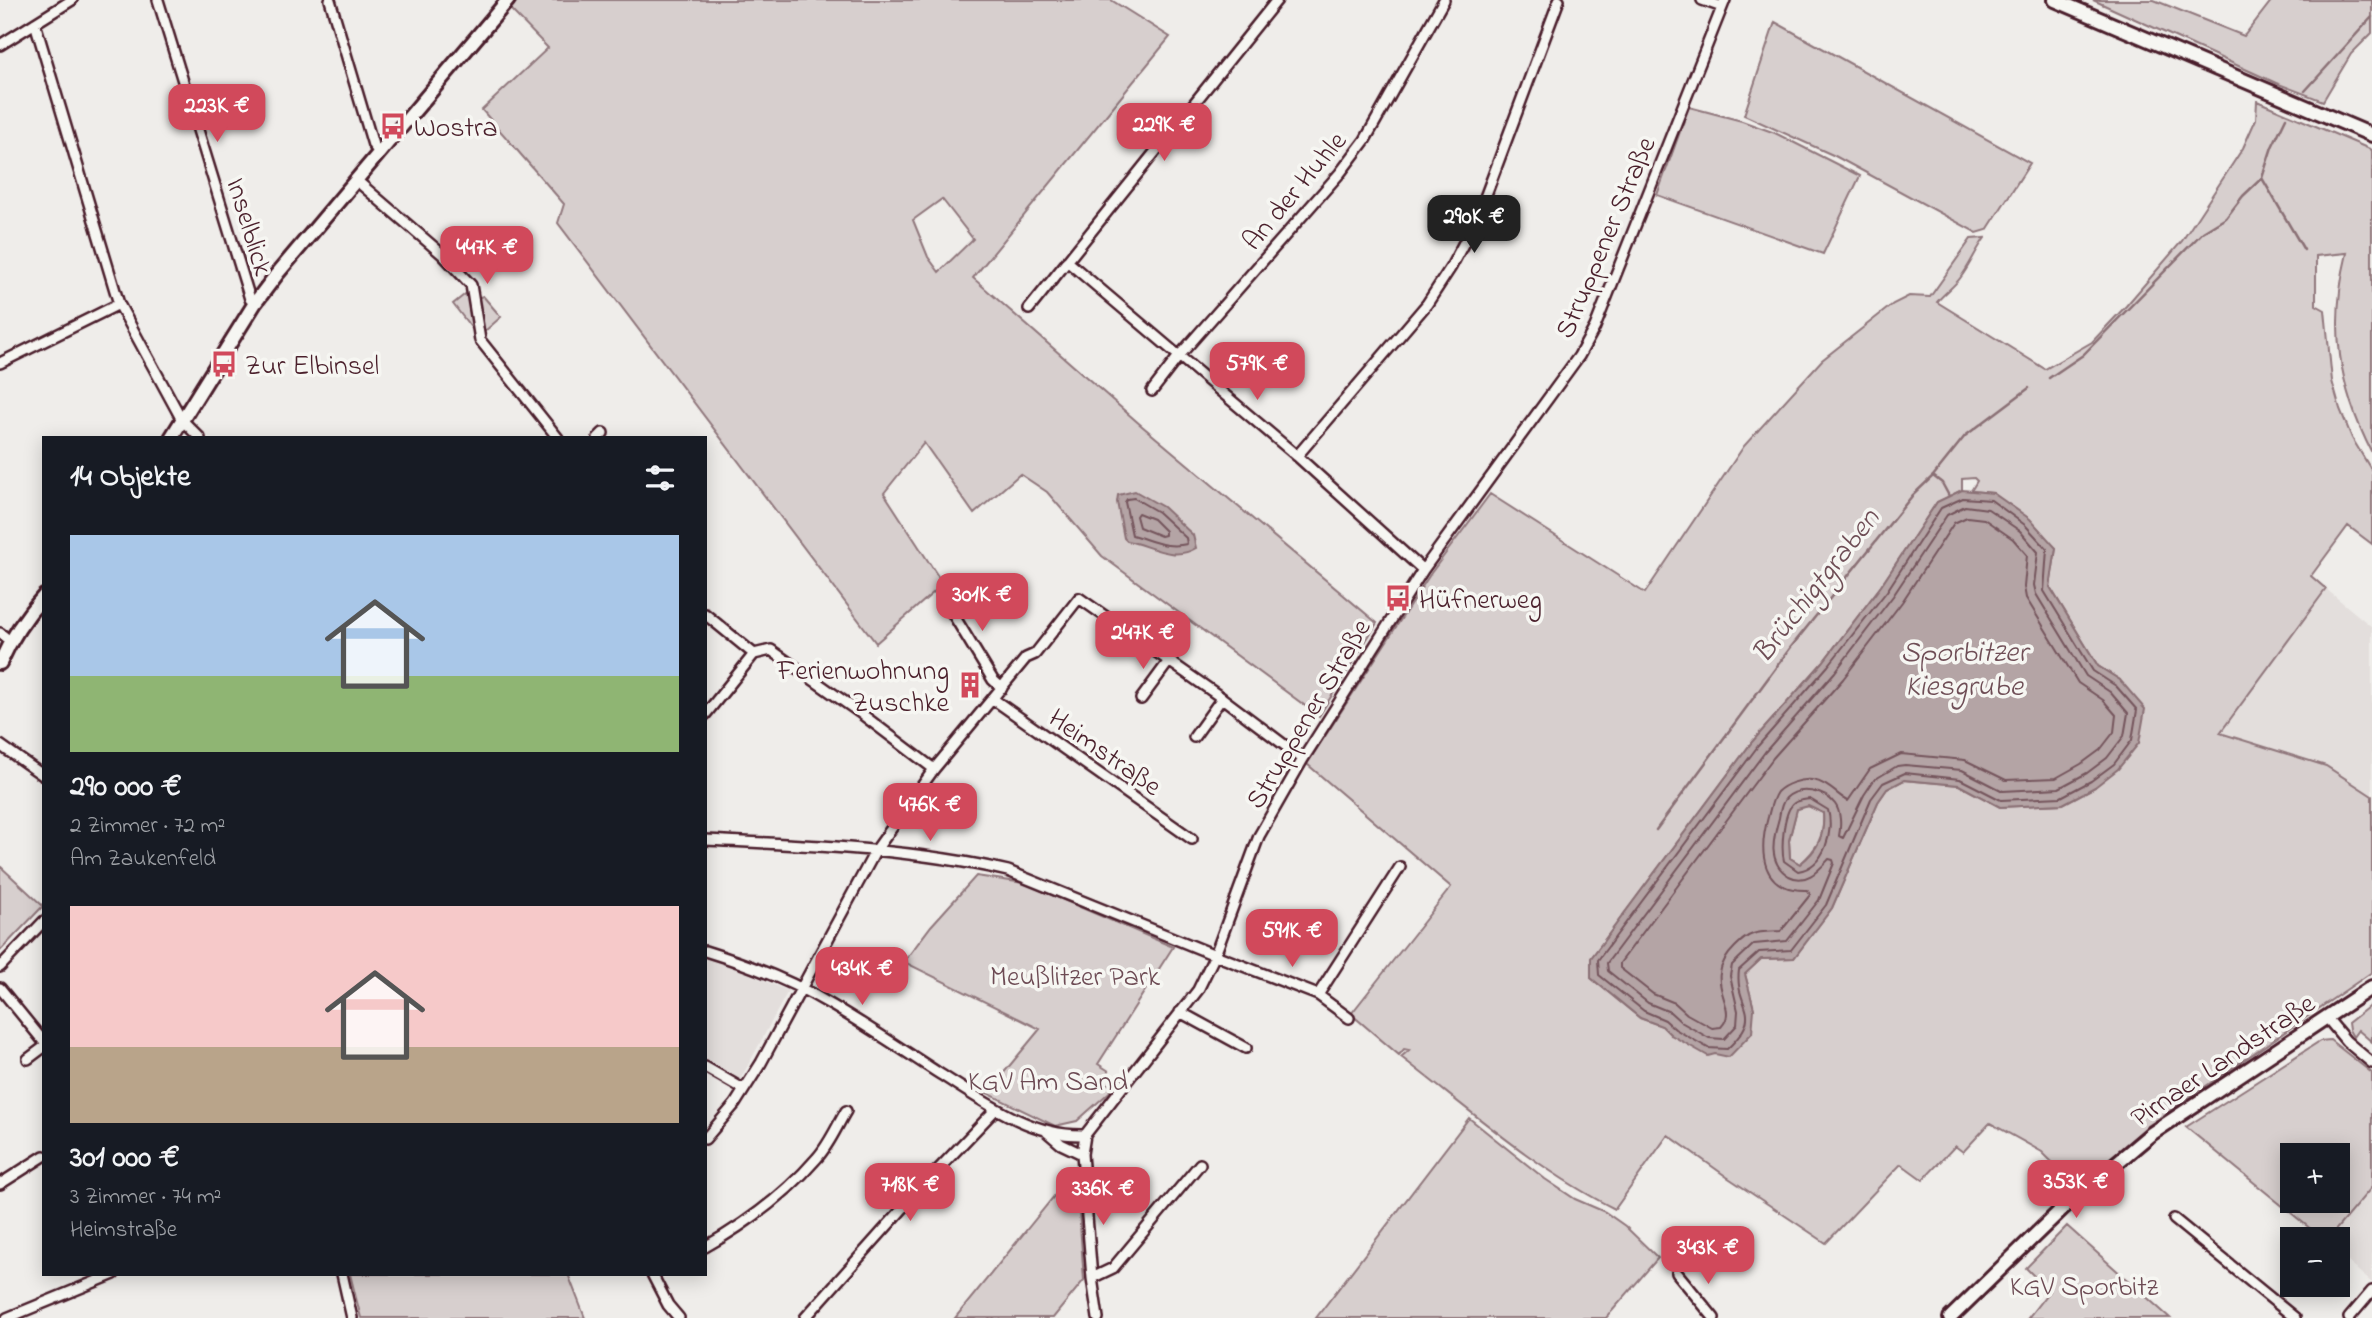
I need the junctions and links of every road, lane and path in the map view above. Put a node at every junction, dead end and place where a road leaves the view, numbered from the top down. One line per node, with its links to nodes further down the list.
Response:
1 (72, 0): 11 (street)
2 (158, 0): 17 (street, Inselblick)
3 (330, 0): 14 (street)
4 (508, 0): 14 (street)
5 (1278, 0): 16 (street)
6 (1444, 0): 20 (street, An der Huhle)
7 (1559, 0): 27 (street)
8 (1702, 0): 10 (street)
9 (2055, 0): 13 (street)
10 (1723, 3): 28 (street, Struppener Straße)
11 (35, 23): 12 (street); 18 (street)
12 (0, 45)
13 (2372, 135)
14 (379, 152): 15 (street)
15 (356, 180): 17 (street); 26 (street)
16 (1068, 261): 19 (street); 20 (street)
17 (255, 303): 23 (street)
18 (119, 304): 21 (street); 23 (street)
19 (1029, 309)
20 (1179, 356): 22 (street, An der Huhle); 27 (street)
21 (0, 363)
22 (1152, 391)
23 (182, 420): 24 (street); 25 (street)
24 (172, 436)
25 (198, 436)
26 (556, 436)
27 (1297, 456): 28 (street)
28 (1423, 570): 43 (street, Struppener Straße)
29 (942, 596): 36 (street)
30 (42, 598): 32 (street)
31 (707, 616): 33 (street)
32 (5, 637): 35 (street)
33 (754, 654): 40 (street); 44 (street)
34 (1169, 661): 36 (street); 37 (street); 39 (street)
35 (0, 663)
36 (1002, 688): 38 (street)
37 (1222, 698): 41 (street); 43 (street)
38 (993, 699): 44 (street); 46 (street, Heimstraße)
39 (1141, 699)
40 (707, 713)
41 (1194, 737)
42 (0, 745): 45 (street)
43 (1303, 759): 52 (street, Struppener Straße)
44 (934, 769): 48 (street)
45 (42, 775)
46 (1192, 839)
47 (707, 840): 48 (street)
48 (876, 850): 52 (street); 56 (street)
49 (1400, 867): 57 (street)
50 (42, 923): 53 (street)
51 (707, 952): 56 (street)
52 (1215, 955): 57 (street); 58 (street, Struppener Straße)
53 (0, 967)
54 (2372, 987): 60 (street, Pirnaer Landstraße)
55 (0, 988): 61 (street)
56 (800, 989): 67 (street); 68 (street)
57 (1318, 995): 59 (street)
58 (1180, 1012): 63 (street); 71 (street, Struppener Straße)
59 (1349, 1018)
60 (2327, 1018): 65 (street); 91 (street, Pirnaer Landstraße)
61 (42, 1040)
62 (42, 1048): 64 (street)
63 (1246, 1048)
64 (28, 1059)
65 (2372, 1063)
66 (707, 1068): 67 (street)
67 (743, 1089): 72 (street)
68 (996, 1110): 70 (street); 85 (street)
69 (846, 1111): 78 (street)
70 (1046, 1131): 71 (street); 73 (street)
71 (1085, 1135): 73 (street, Struppener Straße)
72 (707, 1137)
73 (1082, 1154): 83 (street, Struppener Straße)
74 (42, 1157): 76 (street)
75 (1200, 1164): 83 (street)
76 (0, 1184)
77 (2174, 1219): 92 (street)
78 (707, 1246)
79 (1677, 1273): 90 (street)
80 (109, 1276): 86 (street)
81 (342, 1276): 87 (street)
82 (653, 1276): 88 (street)
83 (1091, 1278): 89 (street, Struppener Straße)
84 (2372, 1291): 93 (street)
85 (811, 1316)
86 (7, 1318)
87 (352, 1318)
88 (679, 1318)
89 (1098, 1318)
90 (1714, 1318)
91 (1950, 1318)
92 (2295, 1318)
93 (2349, 1318)

